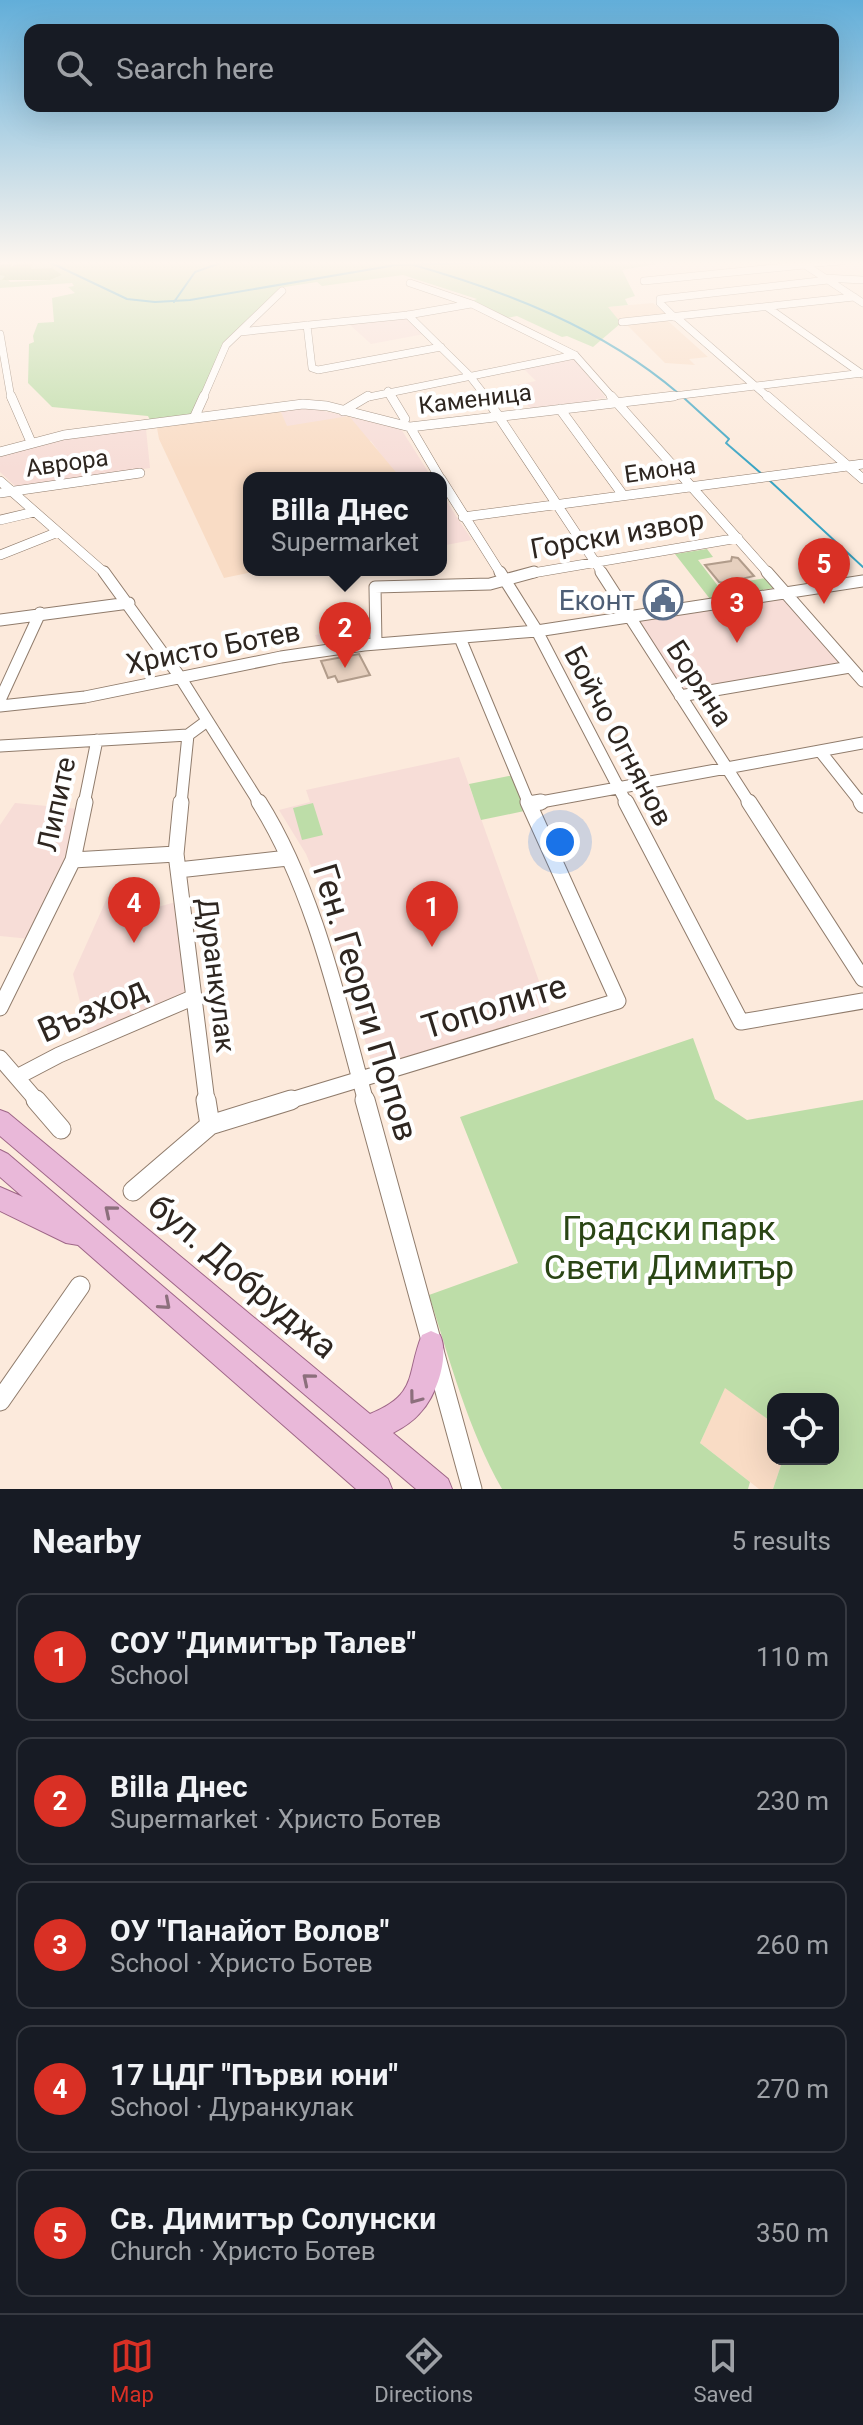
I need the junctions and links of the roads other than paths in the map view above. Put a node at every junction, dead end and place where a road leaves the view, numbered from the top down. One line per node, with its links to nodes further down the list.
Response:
1 (254, 330): 7 (street)
2 (308, 330): 9 (street)
3 (424, 330): 9 (street, Боряна)
4 (525, 330): 10 (street)
5 (691, 330): 13 (street)
6 (800, 330): 11 (street)
7 (240, 332): 21 (street)
8 (0, 334): 15 (street)
9 (441, 347): 12 (street, Боряна)
10 (575, 355): 12 (street); 16 (street)
11 (862, 374): 13 (street, Каменица)
12 (469, 375): 14 (street); 20 (street, Боряна)
13 (755, 386): 16 (street, Каменица); 26 (street)
14 (388, 391): 19 (street); 22 (street, Бойчо Огнянов)
15 (12, 402): 17 (street); 23 (street)
16 (614, 402): 18 (street, Каменица); 31 (street)
17 (0, 404)
18 (560, 409): 20 (street, Каменица); 34 (street)
19 (343, 411): 21 (street, Каменица); 22 (street, Каменица)
20 (501, 416): 22 (street, Каменица); 35 (street, Боряна)
21 (194, 418): 23 (street, Каменица)
22 (408, 423): 27 (street, Бойчо Огнянов)
23 (31, 442): 24 (street, Каменица)
24 (0, 452)
25 (863, 464): 26 (street, Емона)
26 (848, 466): 29 (street); 31 (street, Емона)
27 (437, 472)
28 (140, 473): 33 (street, Аврора)
29 (863, 479)
30 (0, 481): 33 (street, Ген. Георги Попов)
31 (689, 486): 34 (street, Емона); 40 (street)
32 (447, 489): 37 (street, Бойчо Огнянов)
33 (6, 492): 36 (street, Ген. Георги Попов)
34 (623, 495): 35 (street, Емона)
35 (556, 504): 37 (street, Емона); 42 (street, Боряна)
36 (34, 512): 38 (street); 39 (street, Ген. Георги Попов)
37 (463, 517): 43 (street, Бойчо Огнянов)
38 (0, 520)
39 (58, 532): 41 (street); 46 (street, Ген. Георги Попов)
40 (738, 538): 42 (street, Горски извор); 45 (street)
41 (0, 555)
42 (593, 562): 43 (street, Горски извор); 48 (street, Боряна)
43 (504, 580): 50 (street, Бойчо Огнянов); 52 (street, Горски извор)
44 (863, 581): 45 (street, Христо Ботев)
45 (786, 593): 48 (street, Христо Ботев); 53 (street)
46 (129, 603): 47 (street); 54 (street, Ген. Георги Попов)
47 (40, 613): 49 (street); 57 (street)
48 (628, 617): 50 (street, Христо Ботев); 56 (street, Боряна)
49 (0, 620)
50 (537, 631): 51 (street, Христо Ботев); 66 (street, Бойчо Огнянов)
51 (460, 638): 52 (street, Христо Ботев); 67 (street)
52 (376, 644): 54 (street, Христо Ботев)
53 (850, 667): 55 (street); 56 (street)
54 (180, 677): 58 (street, Христо Ботев); 59 (street, Ген. Георги Попов)
55 (863, 681)
56 (680, 696): 65 (street, Боряна)
57 (0, 700)
58 (0, 706)
59 (207, 721): 60 (street); 69 (street, Ген. Георги Попов)
60 (188, 735): 61 (street); 71 (street, Дуранкулак)
61 (97, 740): 63 (street); 70 (street, Липите)
62 (863, 743): 64 (street)
63 (0, 746)
64 (820, 751): 65 (street); 68 (street)
65 (726, 768): 66 (street); 72 (street, Боряна)
66 (619, 788): 67 (street); 74 (street, Бойчо Огнянов)
67 (529, 804): 78 (street, Тополите)
68 (863, 805)
69 (288, 858): 71 (street); 78 (street, Ген. Георги Попов)
70 (73, 860): 71 (street); 75 (street, Липите)
71 (177, 862): 73 (street, Дуранкулак)
72 (863, 979)
73 (192, 998): 77 (street, Възход); 80 (street, Дуранкулак)
74 (863, 1001)
75 (0, 1008)
76 (0, 1058): 77 (street)
77 (17, 1077): 81 (street)
78 (360, 1081): 80 (street, Тополите); 87 (street, Ген. Георги Попов)
79 (0, 1121): 89 (main road, бул. Добруджа, one-way to 79)
80 (210, 1125): 83 (street, Тополите)
81 (61, 1129)
82 (0, 1162): 85 (main road)
83 (133, 1191)
84 (0, 1199): 85 (main road)
85 (97, 1245): 90 (main road, one-way to 90)
86 (80, 1286): 88 (street)
87 (431, 1344): 89 (main road, one-way to 89); 92 (street, Ген. Георги Попов)
88 (0, 1401)
89 (368, 1429): 91 (main road, бул. Добруджа)
90 (378, 1489)
91 (438, 1489)
92 (472, 1489)

